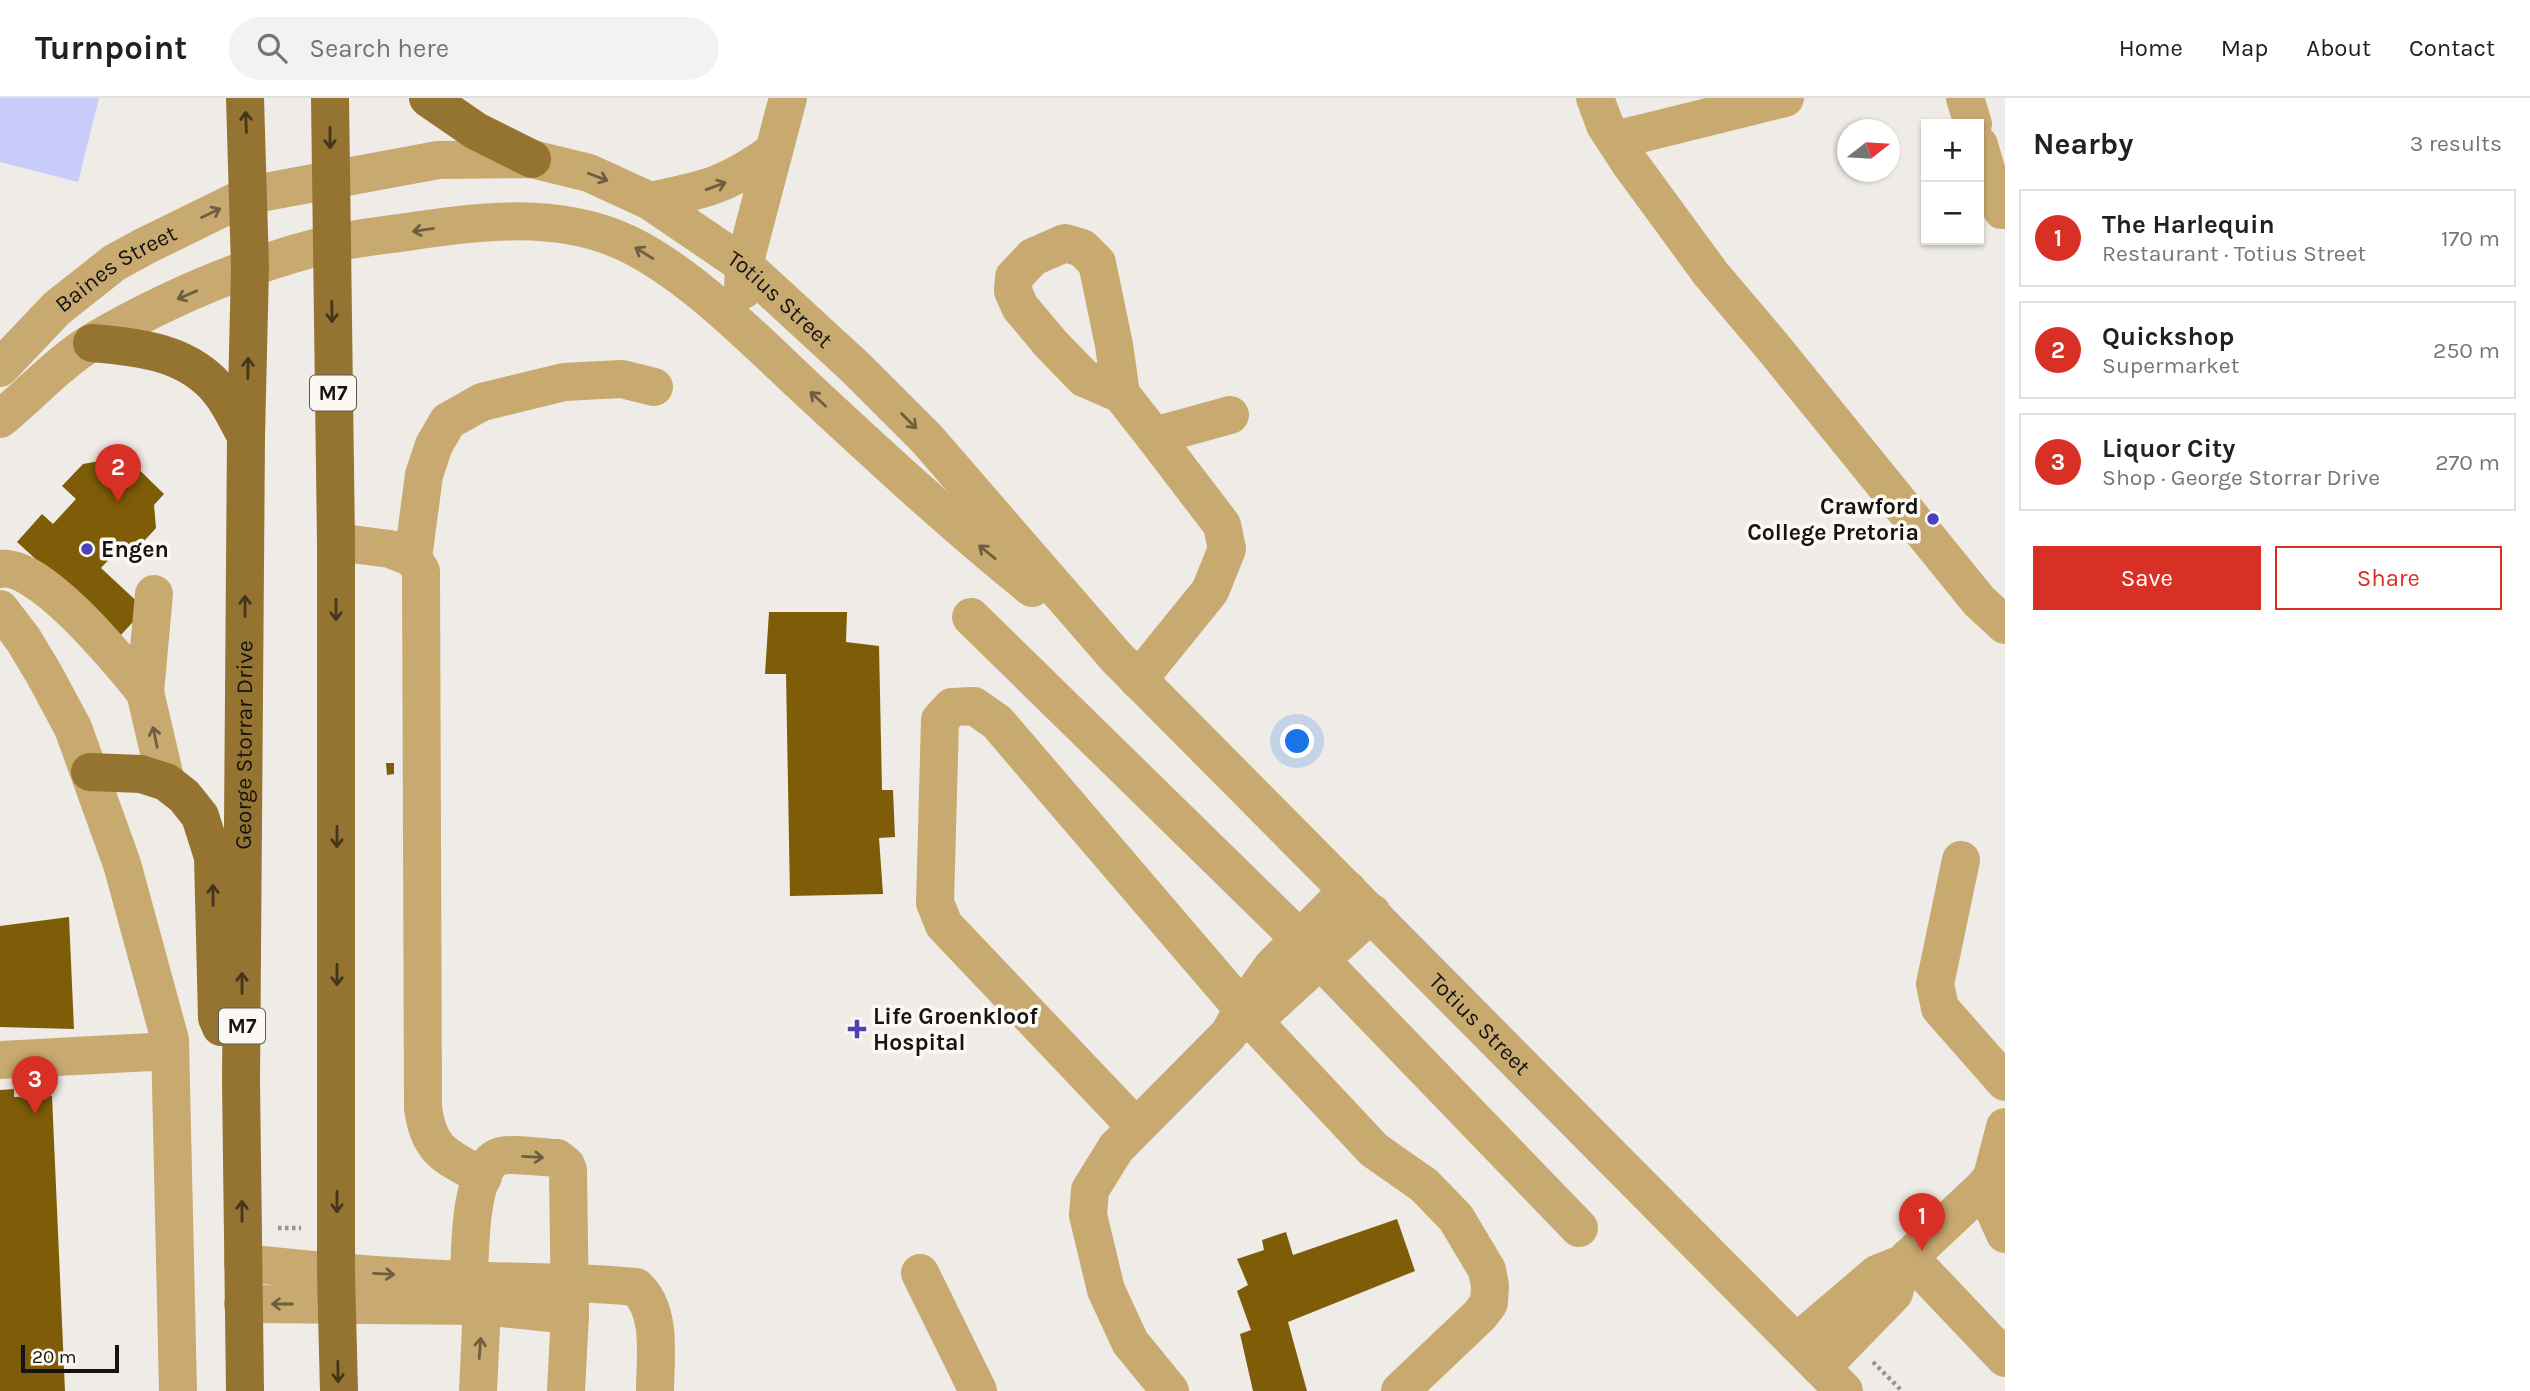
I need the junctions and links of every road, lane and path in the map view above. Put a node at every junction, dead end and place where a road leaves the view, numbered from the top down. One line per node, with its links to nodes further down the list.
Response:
1 (245, 98): 14 (main road, George Storrar Drive / M7, one-way to 1)
2 (330, 98): 13 (main road, M7, one-way to 13)
3 (428, 98): 11 (main road)
4 (788, 98): 10 (street)
5 (1595, 98): 9 (street)
6 (1785, 98): 9 (street)
7 (1965, 98): 8 (street)
8 (1971, 119)
9 (1615, 140): 36 (street)
10 (774, 151): 15 (street, one-way to 10); 18 (street)
11 (532, 159): 13 (street, Totius Street); 15 (street, Totius Street, one-way to 15)
12 (1984, 162): 16 (street)
13 (330, 178): 14 (street, Baines Street); 17 (main road, M7)
14 (249, 195): 19 (main road, George Storrar Drive / M7); 23 (street, Baines Street, one-way to 14)
15 (650, 201): 18 (street, Totius Street)
16 (2005, 210)
17 (331, 244): 19 (street, Baines Street); 20 (street, Totius Street, one-way to 17); 30 (main road, M7, one-way to 30)
18 (744, 265): 20 (street); 21 (street); 37 (street, Totius Street, one-way to 37)
19 (250, 268): 22 (street, Baines Street, one-way to 22); 28 (main road, George Storrar Drive / M7, one-way to 19)
20 (675, 274): 21 (street, Totius Street)
21 (741, 327): 37 (street, Totius Street, one-way to 21)
22 (92, 343): 27 (street, Baines Street); 28 (main road)
23 (0, 368)
24 (654, 387): 31 (street)
25 (1121, 394): 29 (street)
26 (1230, 415): 29 (street)
27 (0, 419)
28 (246, 436): 47 (main road, George Storrar Drive / M7, one-way to 28)
29 (1154, 436): 37 (street)
30 (336, 542): 31 (street); 53 (main road, M7, one-way to 53)
31 (413, 558): 51 (street)
32 (0, 569): 38 (street)
33 (154, 594): 38 (street)
34 (0, 609): 39 (street)
35 (971, 617): 43 (street)
36 (2005, 625)
37 (1127, 668): 42 (street, Totius Street)
38 (145, 692): 40 (street, one-way to 38)
39 (90, 772): 40 (main road); 45 (street)
40 (166, 782): 47 (main road, one-way to 40)
41 (1961, 860): 48 (street)
42 (1360, 902): 43 (street); 64 (street, Totius Street)
43 (1310, 950): 44 (street); 54 (street)
44 (1242, 1021): 49 (street); 49 (street); 73 (street)
45 (170, 1051): 46 (street); 65 (street)
46 (0, 1060)
47 (241, 1082): 56 (main road, George Storrar Drive / M7, one-way to 47)
48 (2005, 1082)
49 (1136, 1127): 72 (street)
50 (2005, 1127): 52 (street)
51 (483, 1177): 60 (street); 61 (street, one-way to 61)
52 (1984, 1187): 55 (street); 57 (street)
53 (337, 1227): 56 (path); 59 (main road, M7)
54 (1579, 1228)
55 (2005, 1234)
56 (242, 1246): 59 (street); 62 (main road, George Storrar Drive / M7)
57 (1906, 1261): 63 (street); 64 (street)
58 (920, 1273): 71 (street)
59 (337, 1289): 60 (street); 62 (street, one-way to 62); 67 (main road, M7, one-way to 67)
60 (479, 1289): 61 (street); 68 (street, one-way to 60)
61 (570, 1298): 69 (street); 70 (street)
62 (243, 1304): 66 (main road, George Storrar Drive / M7)
63 (2005, 1358)
64 (1820, 1367)
65 (178, 1391)
66 (244, 1391)
67 (339, 1391)
68 (478, 1391)
69 (566, 1391)
70 (655, 1391)
71 (978, 1391)
72 (1170, 1391)
73 (1400, 1391)

